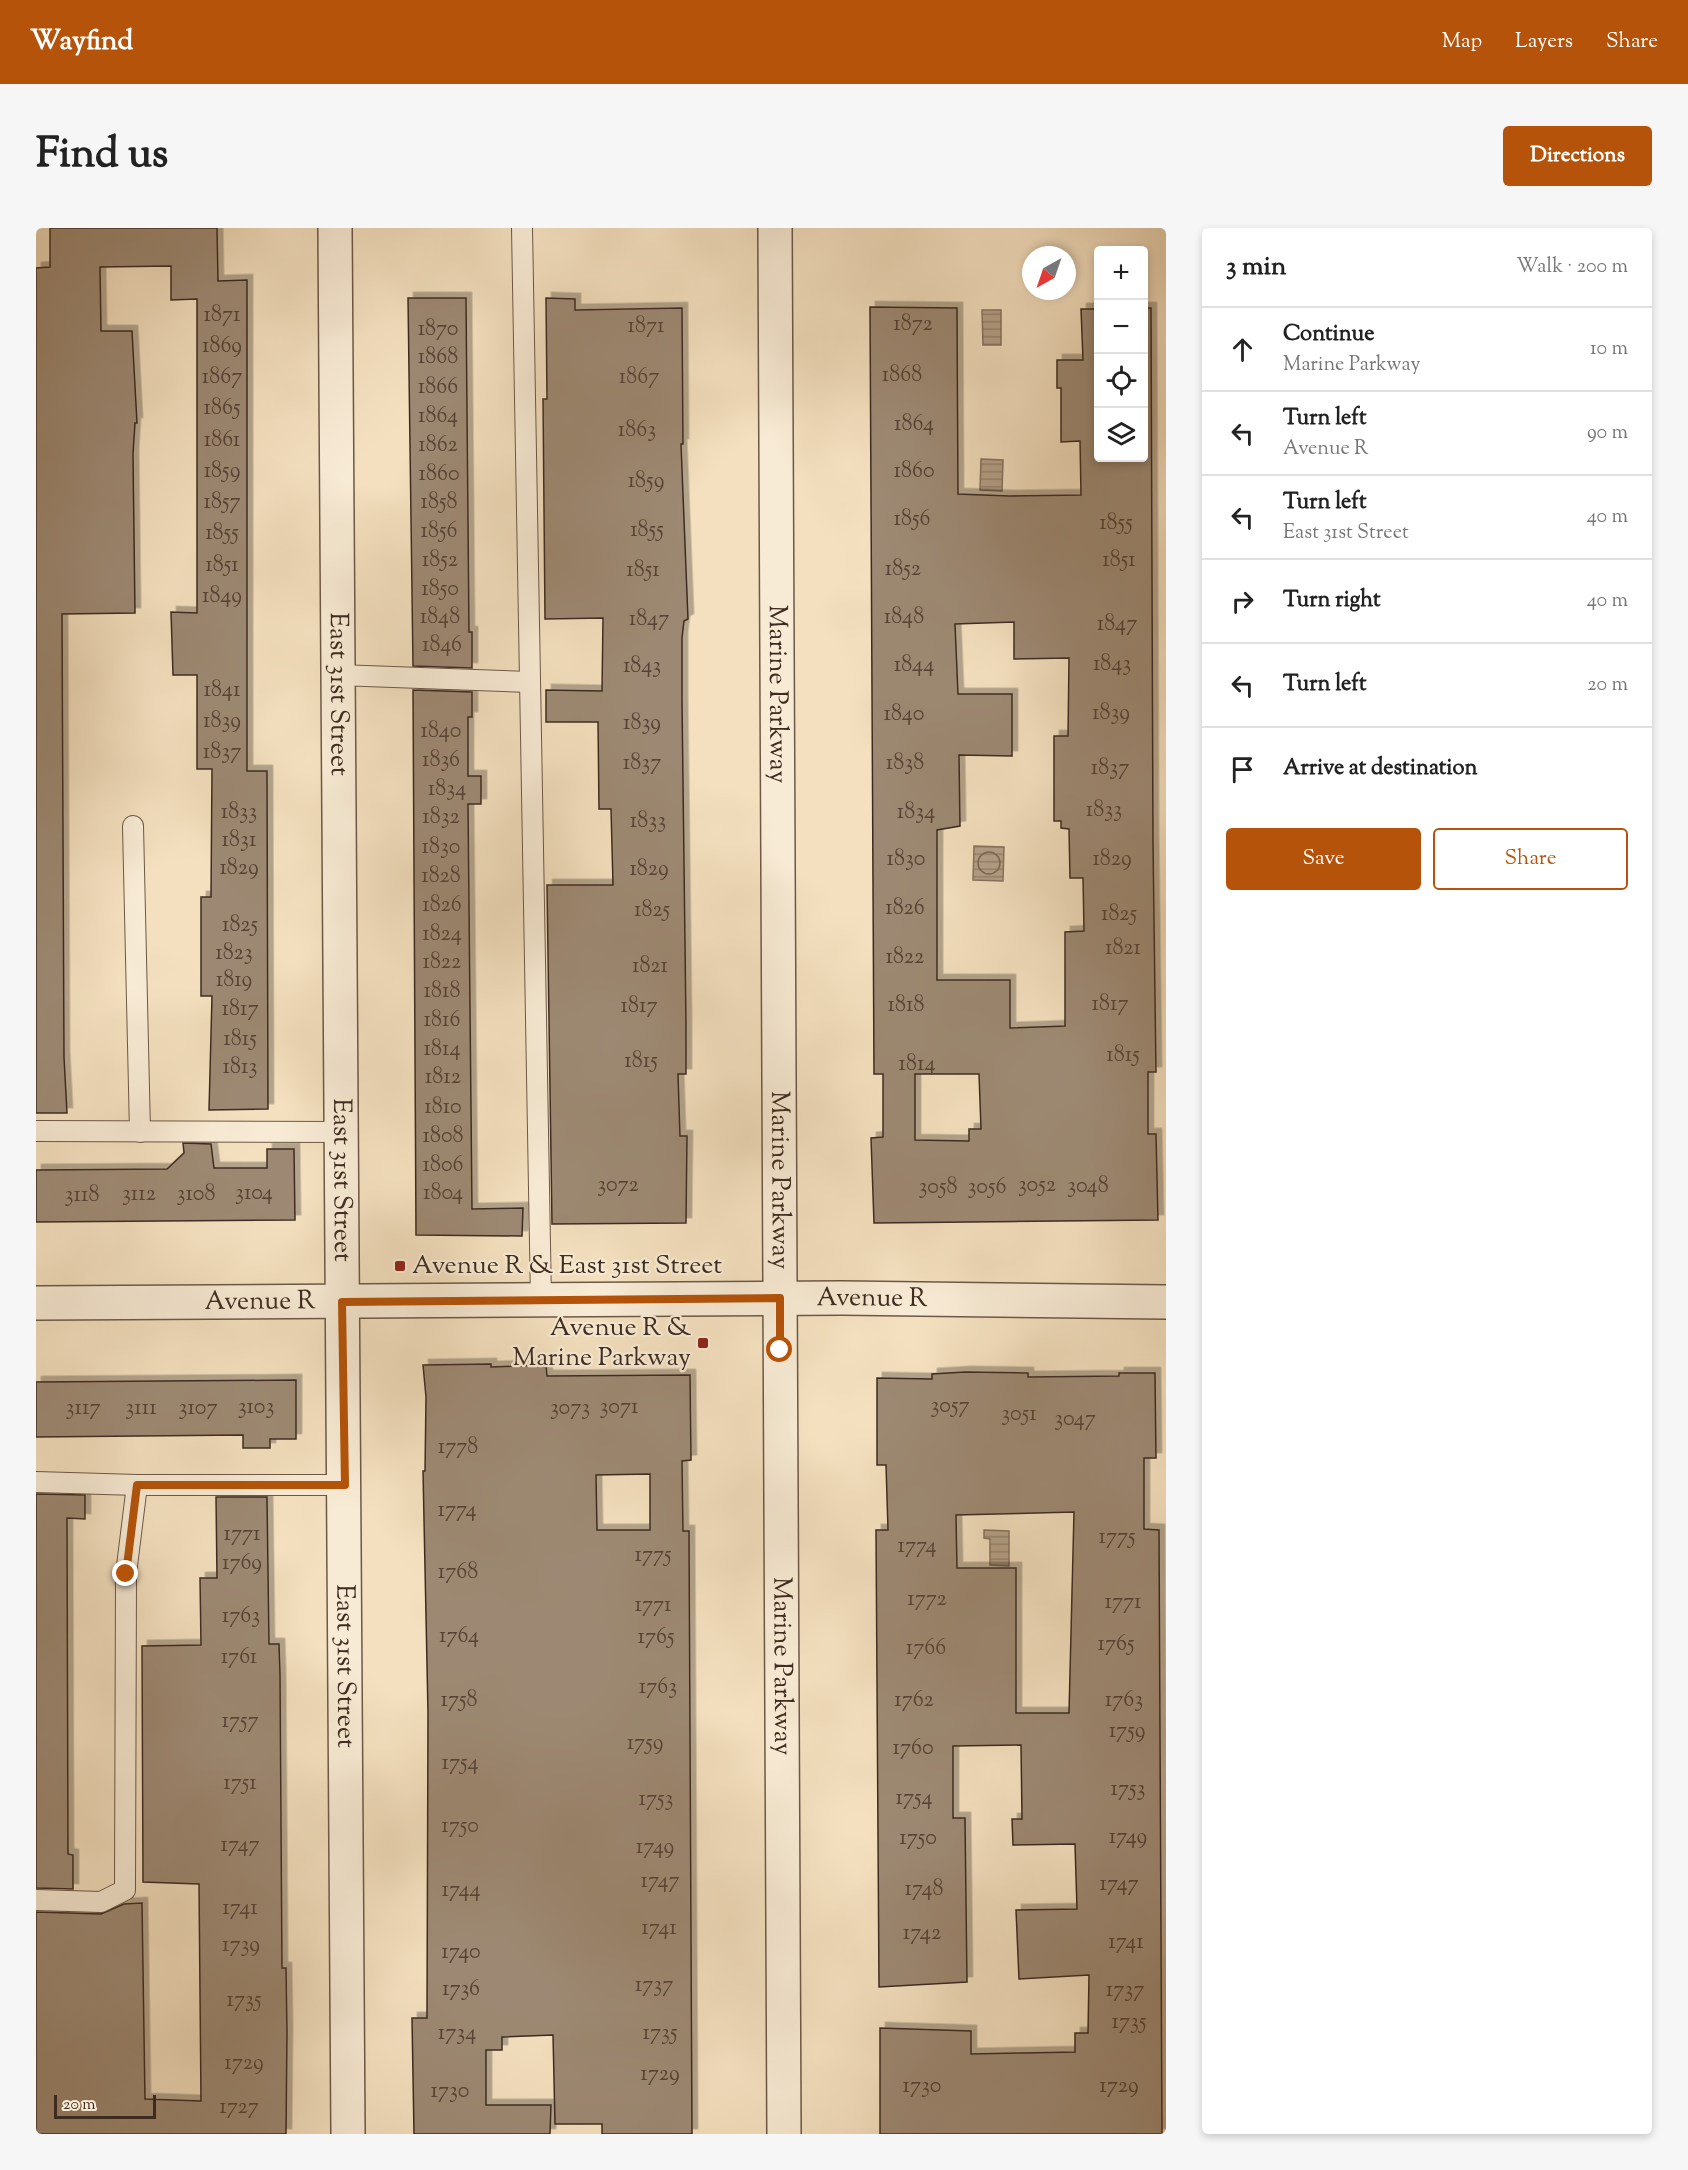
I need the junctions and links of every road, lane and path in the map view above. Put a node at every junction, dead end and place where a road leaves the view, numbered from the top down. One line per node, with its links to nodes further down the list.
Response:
1 (335, 228): 4 (street, East 31st Street)
2 (522, 228): 5 (lane)
3 (776, 228): 10 (street, Marine Parkway)
4 (338, 675): 5 (lane); 9 (street, East 31st Street)
5 (530, 682): 11 (lane)
6 (133, 826): 8 (lane)
7 (36, 1131): 8 (lane)
8 (140, 1132): 9 (lane)
9 (340, 1132): 12 (street, East 31st Street)
10 (780, 1298): 11 (street, Avenue R); 13 (street, Avenue R); 20 (street, Marine Parkway)
11 (541, 1301): 12 (street, Avenue R)
12 (342, 1302): 14 (street, Avenue R); 17 (street, East 31st Street)
13 (1166, 1302)
14 (36, 1303)
15 (36, 1482): 16 (lane)
16 (137, 1485): 17 (lane); 18 (lane)
17 (345, 1485): 19 (street, East 31st Street)
18 (36, 1900)
19 (348, 2134)
20 (784, 2134)

